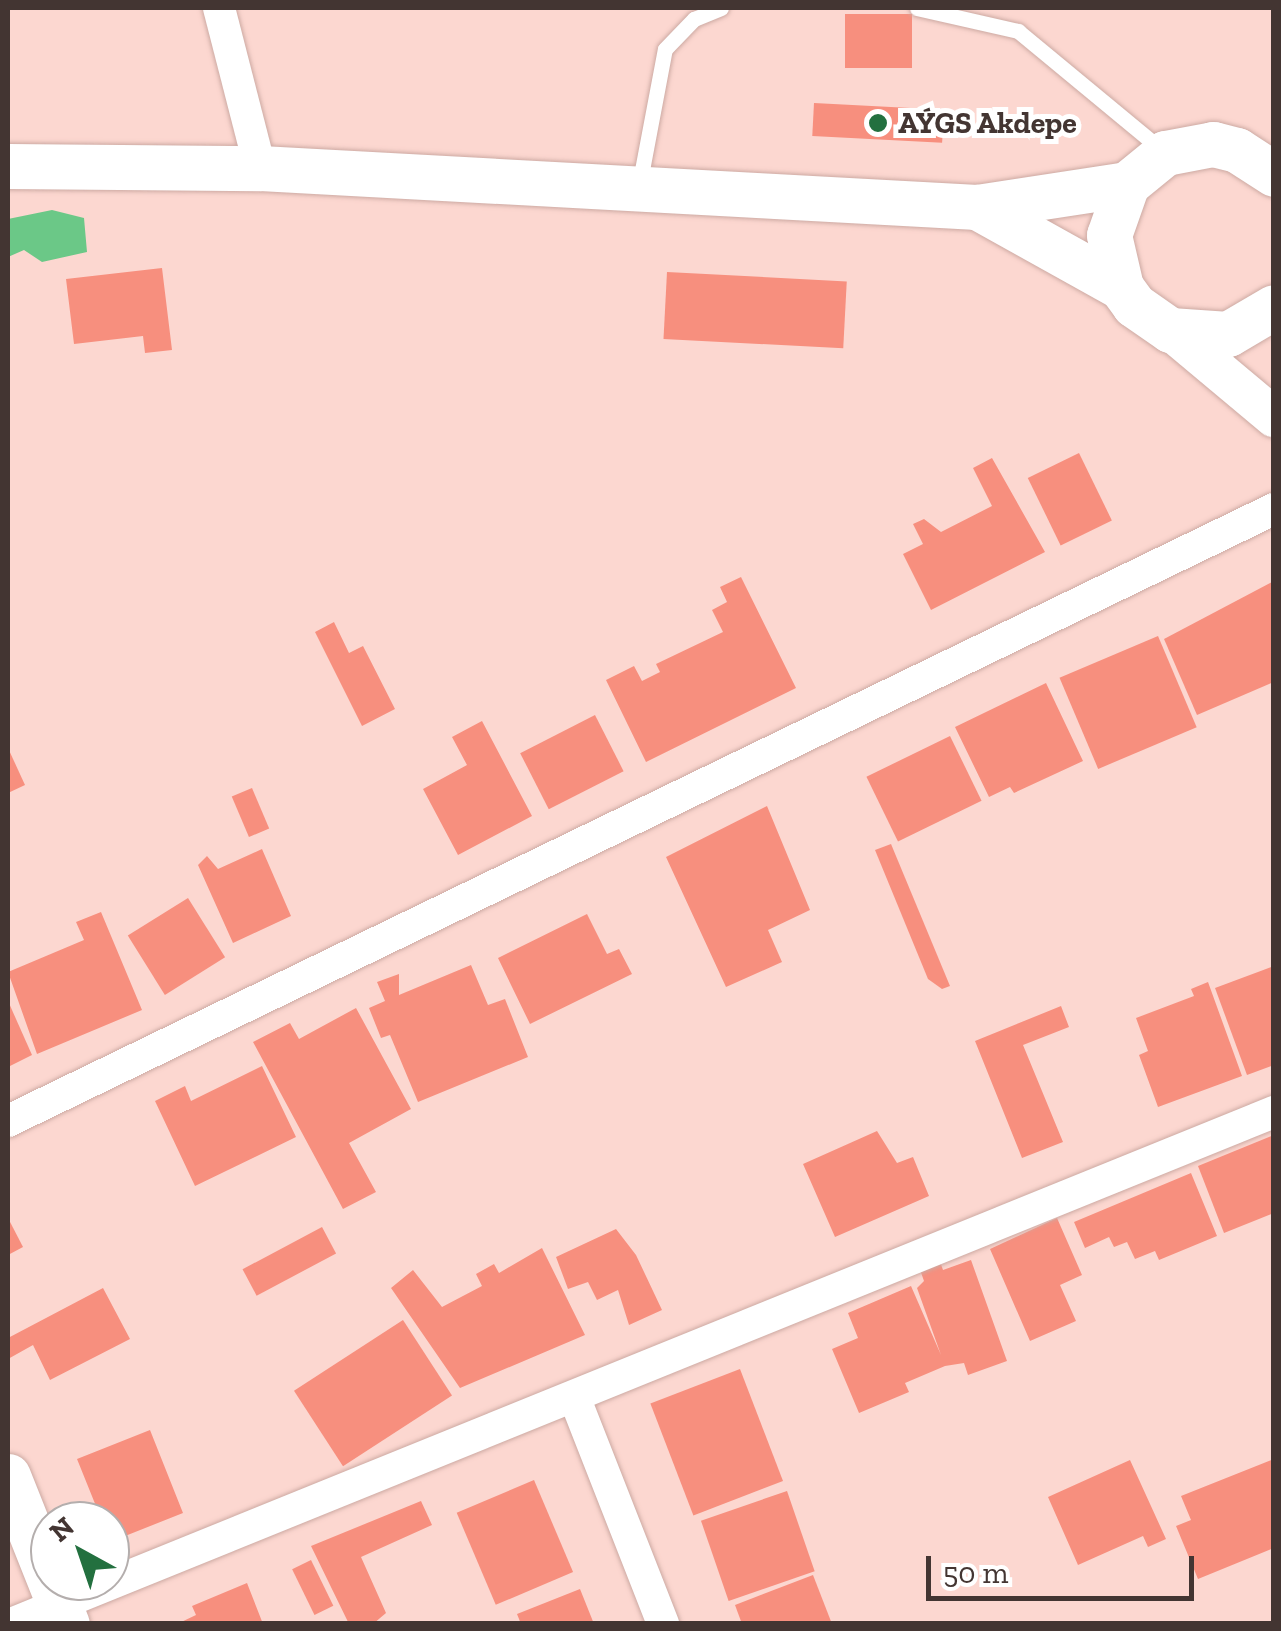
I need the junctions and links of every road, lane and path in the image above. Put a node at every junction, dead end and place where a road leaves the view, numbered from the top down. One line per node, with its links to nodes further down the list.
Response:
1 (219, 8): 7 (street)
2 (721, 8): 9 (lane)
3 (917, 8): 5 (lane)
4 (1261, 152): 5 (main road)
5 (1165, 153): 8 (main road)
6 (8, 166): 7 (main road)
7 (260, 168): 9 (main road)
8 (1127, 184): 10 (main road); 11 (main road)
9 (639, 189): 10 (main road)
10 (977, 207): 11 (main road)
11 (1121, 287): 13 (main road)
12 (1274, 307): 13 (main road)
13 (1170, 330): 14 (street)
14 (1274, 417)
15 (1274, 509): 17 (street)
16 (1274, 1112): 18 (street)
17 (8, 1122)
18 (574, 1399): 20 (street); 22 (street)
19 (8, 1476): 20 (main road)
20 (62, 1614): 21 (street)
21 (11, 1624)
22 (664, 1624)

